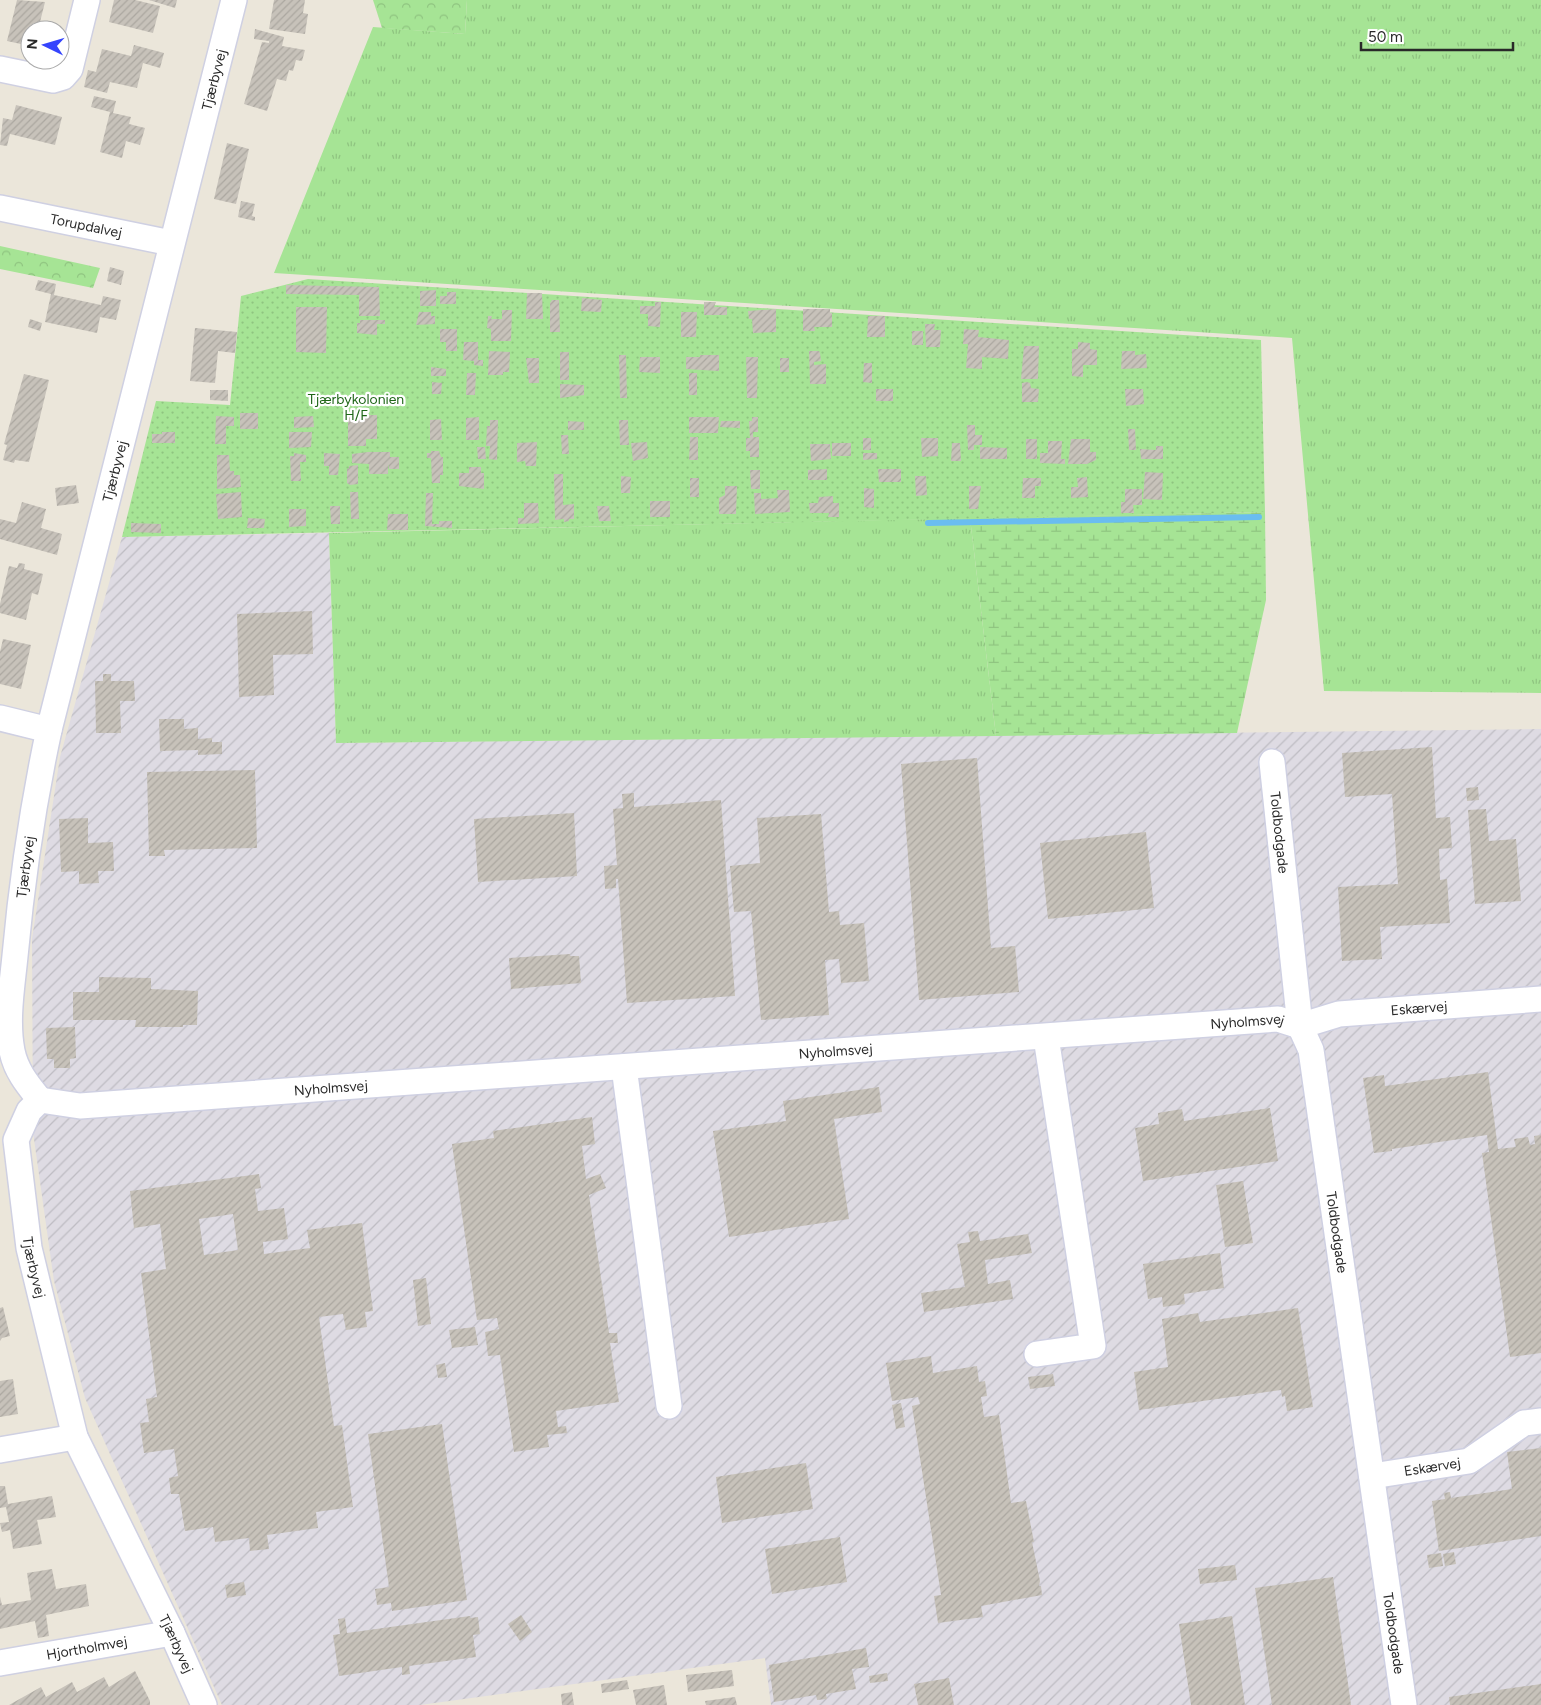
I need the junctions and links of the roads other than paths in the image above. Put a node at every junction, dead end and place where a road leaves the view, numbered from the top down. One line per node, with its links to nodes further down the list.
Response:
1 (87, 0): 3 (street)
2 (234, 0): 5 (street, Tjærbyvej)
3 (0, 69)
4 (0, 208): 5 (street, Torupdalvej)
5 (171, 243): 7 (street, Tjærbyvej)
6 (0, 718): 7 (street)
7 (49, 730): 13 (street, Tjærbyvej)
8 (1272, 762): 10 (street, Toldbodgade)
9 (1541, 999): 10 (street, Eskærvej)
10 (1300, 1026): 11 (street, Nyholmsvej); 19 (street, Toldbodgade)
11 (1046, 1037): 12 (street, Nyholmsvej); 14 (street)
12 (624, 1067): 13 (street, Nyholmsvej); 15 (street)
13 (40, 1100): 17 (street, Tjærbyvej)
14 (1037, 1354)
15 (669, 1406)
16 (1541, 1421): 19 (street, Eskærvej)
17 (76, 1437): 18 (street); 20 (street, Tjærbyvej)
18 (0, 1450)
19 (1372, 1476): 23 (street, Toldbodgade)
20 (172, 1633): 21 (street, Hjortholmvej); 22 (street, Tjærbyvej)
21 (0, 1663)
22 (204, 1705)
23 (1404, 1705)

